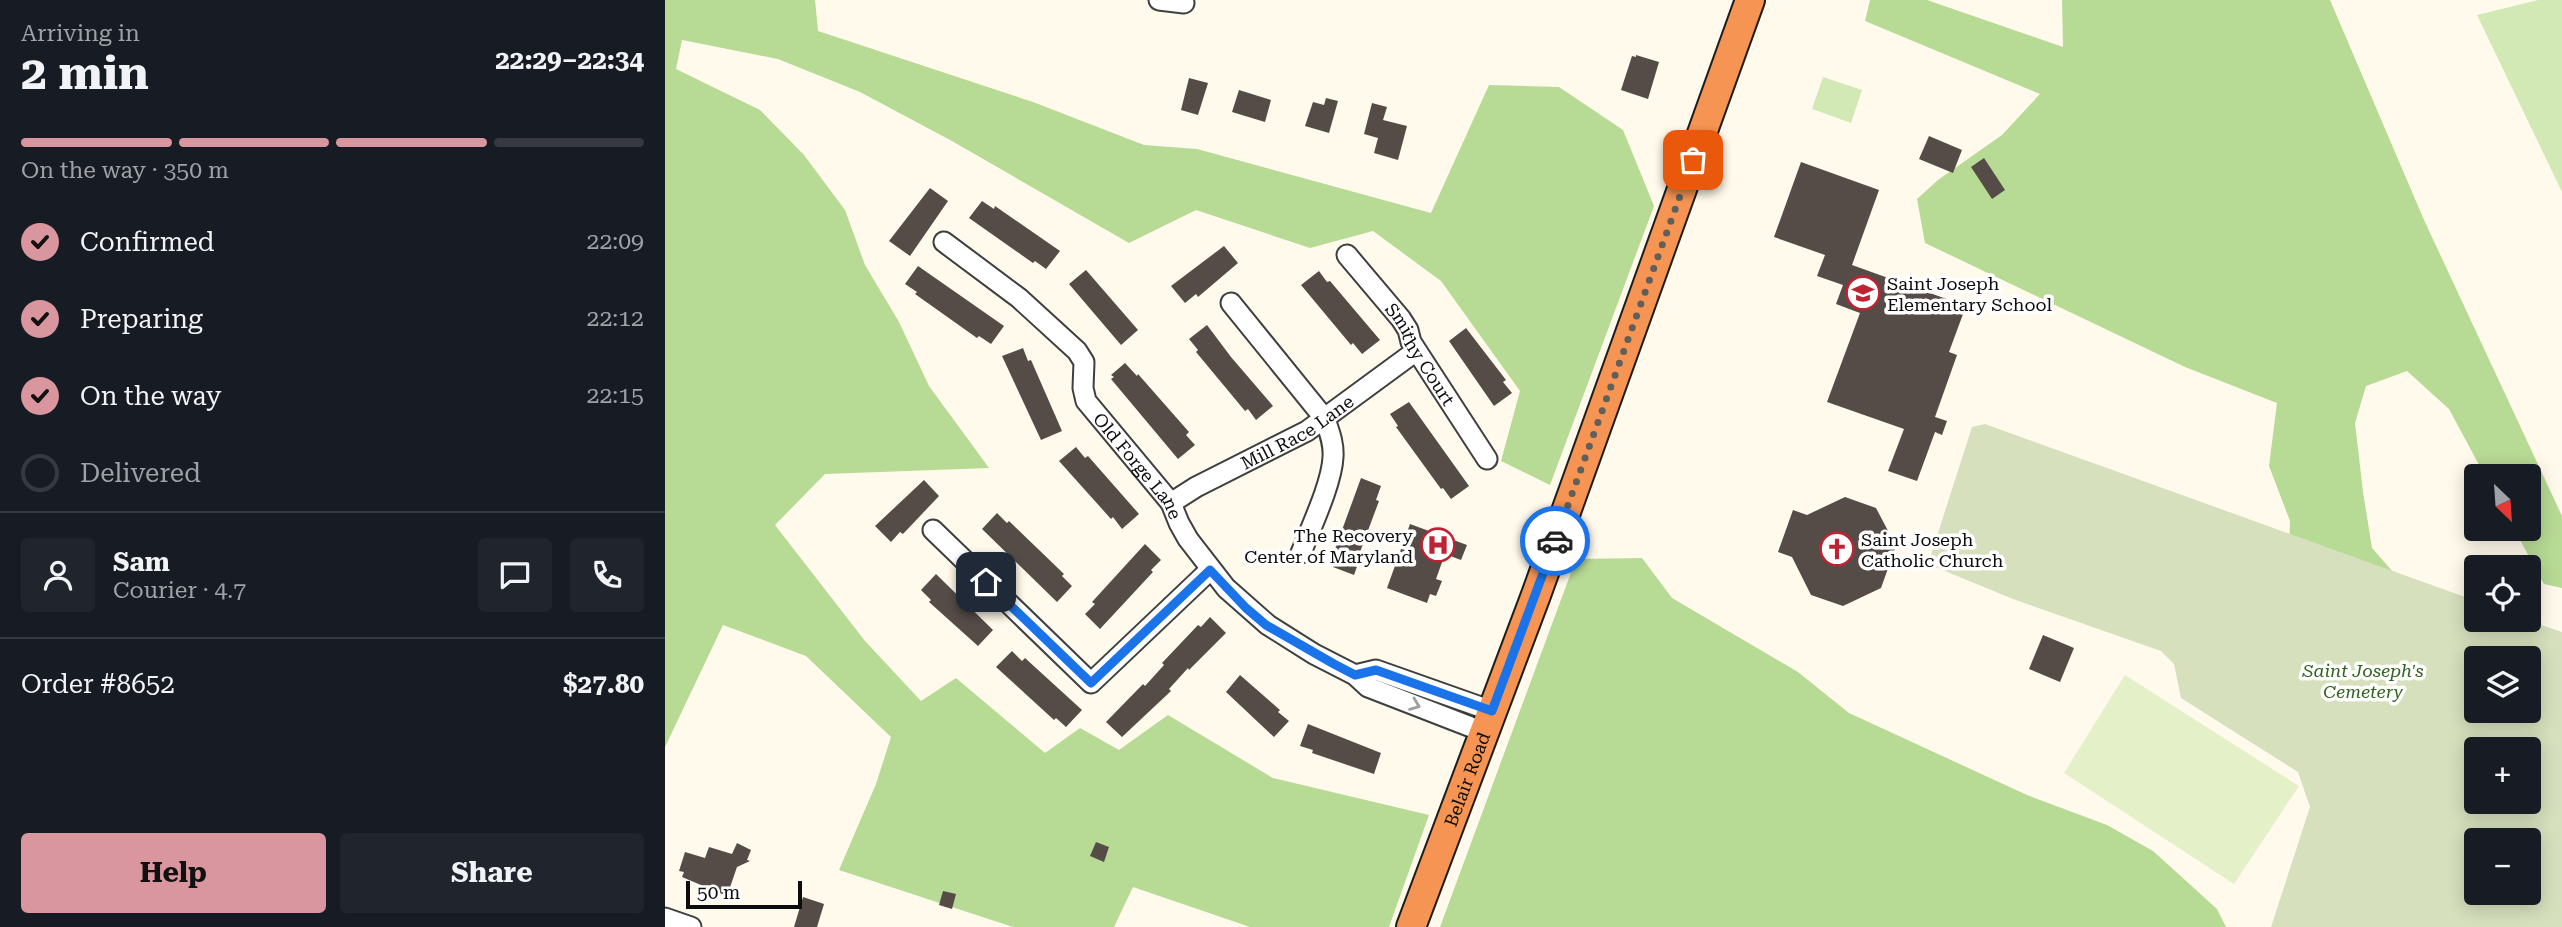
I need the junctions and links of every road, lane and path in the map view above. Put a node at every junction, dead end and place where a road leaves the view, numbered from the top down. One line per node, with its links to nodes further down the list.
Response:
1 (1159, 0): 3 (street)
2 (1750, 0): 14 (highway, Belair Road)
3 (1184, 3)
4 (944, 242): 10 (street, Old Forge Lane)
5 (1347, 255): 7 (street, Smithy Court)
6 (1231, 303): 8 (street)
7 (1416, 351): 8 (street, Mill Race Lane); 9 (street, Smithy Court)
8 (1325, 419): 10 (street, Mill Race Lane); 12 (street)
9 (1487, 459)
10 (1171, 503): 13 (street, Old Forge Lane)
11 (933, 530): 13 (street)
12 (1301, 553)
13 (1210, 570): 14 (street, Old Forge Lane)
14 (1488, 721): 17 (highway, Belair Road)
15 (665, 918): 16 (street)
16 (691, 927)
17 (1411, 927)

